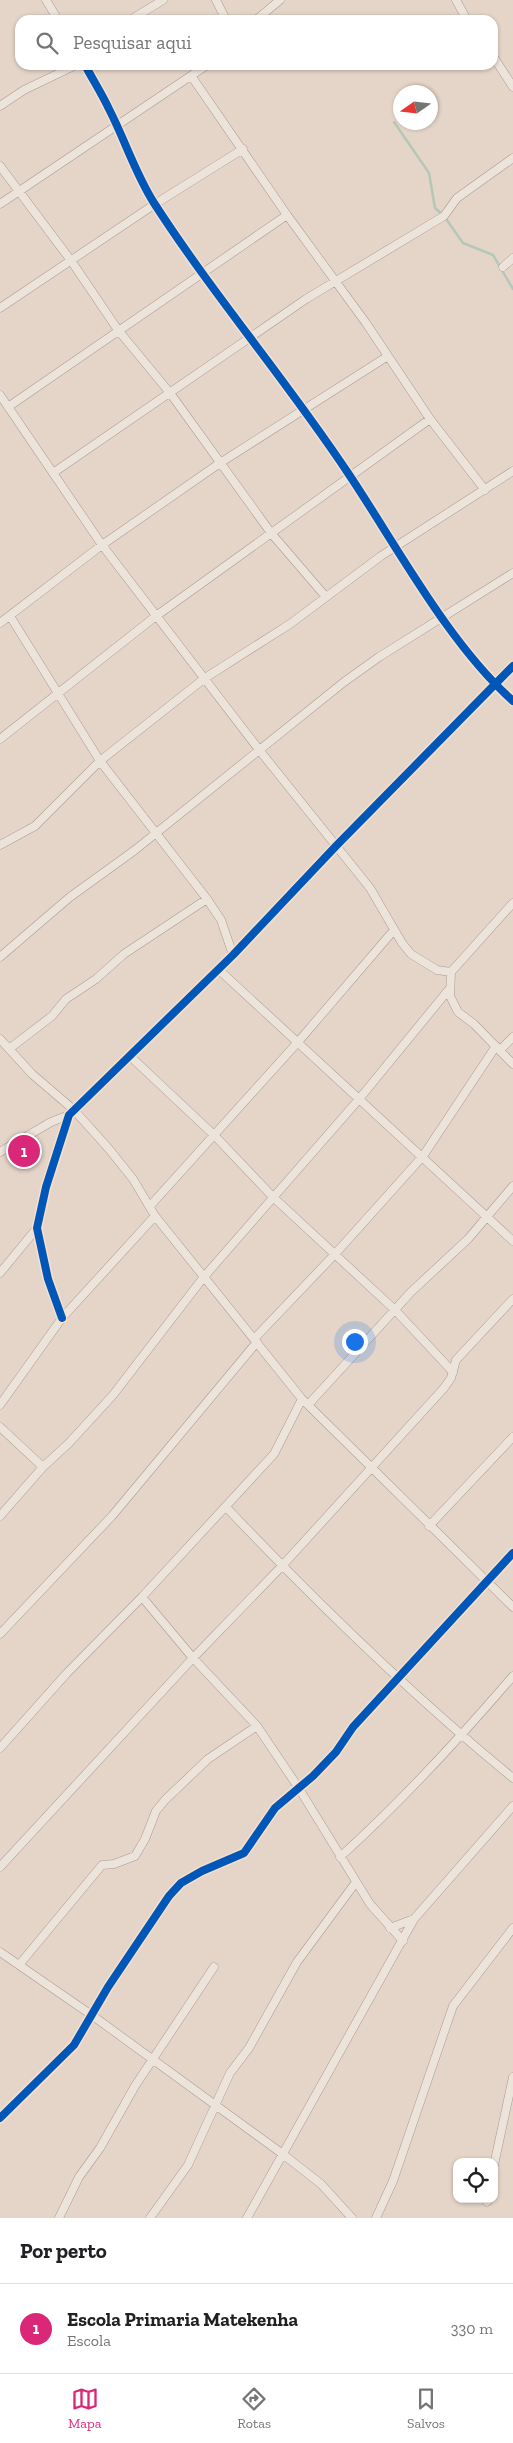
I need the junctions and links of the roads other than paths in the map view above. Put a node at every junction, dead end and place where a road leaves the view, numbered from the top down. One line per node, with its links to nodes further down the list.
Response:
1 (46, 0): 6 (street)
2 (163, 0): 7 (street)
3 (216, 0): 8 (street)
4 (280, 0): 9 (street)
5 (456, 0): 10 (street)
6 (55, 15)
7 (138, 15)
8 (224, 15)
9 (262, 15)
10 (464, 15)
11 (498, 64): 16 (street)
12 (66, 70): 17 (street)
13 (88, 70): 18 (street)
14 (201, 70): 15 (street)
15 (192, 77): 18 (street); 19 (street)
16 (513, 88)
17 (0, 106)
18 (116, 126): 22 (street); 24 (street)
19 (242, 149): 24 (street); 25 (street)
20 (513, 158): 30 (street)
21 (0, 166): 22 (street)
22 (19, 192): 23 (street); 27 (street)
23 (0, 204)
24 (155, 204): 27 (street); 29 (street)
25 (286, 215): 29 (street); 30 (street)
26 (513, 258): 28 (street)
27 (72, 262): 31 (street); 32 (street)
28 (503, 267)
29 (202, 271): 32 (street); 33 (street)
30 (335, 281): 33 (street); 34 (street)
31 (0, 308)
32 (118, 330): 35 (street); 37 (street)
33 (250, 338): 35 (street); 38 (street)
34 (388, 356): 38 (street); 39 (street)
35 (170, 393): 40 (street); 41 (street)
36 (0, 395): 37 (street)
37 (8, 406): 41 (street)
38 (303, 409): 40 (street); 43 (street)
39 (430, 419): 43 (street); 44 (street)
40 (220, 463): 45 (street); 46 (street)
41 (53, 474): 46 (street)
42 (512, 474): 44 (street)
43 (350, 475): 45 (street); 47 (street)
44 (485, 490): 47 (street)
45 (272, 532): 49 (street); 51 (street)
46 (102, 545): 50 (street); 51 (street)
47 (396, 546): 49 (street); 52 (street)
48 (513, 573): 52 (street)
49 (326, 597): 55 (street)
50 (10, 616): 53 (street); 57 (street)
51 (156, 616): 55 (street); 57 (street)
52 (442, 617): 56 (street); 60 (street)
53 (0, 623)
54 (513, 666): 56 (street)
55 (205, 678): 60 (street); 61 (street)
56 (495, 685): 58 (street); 64 (street)
57 (57, 693): 59 (street); 61 (street)
58 (513, 701)
59 (0, 739)
60 (260, 751): 62 (street); 64 (street)
61 (100, 761): 62 (street); 63 (street)
62 (157, 832): 65 (street); 69 (street)
63 (0, 846)
64 (336, 846): 67 (street); 68 (street)
65 (207, 899): 68 (street); 77 (street)
66 (513, 904): 71 (street)
67 (394, 930): 71 (street); 75 (street)
68 (232, 955): 70 (street)
69 (0, 957)
70 (218, 969): 75 (street); 78 (street)
71 (451, 972): 72 (street)
72 (450, 988): 76 (street); 80 (street)
73 (513, 1037): 76 (street)
74 (0, 1039): 77 (street)
75 (298, 1042): 80 (street); 82 (street)
76 (498, 1048): 79 (street); 84 (street)
77 (9, 1049): 81 (street)
78 (130, 1058): 81 (street); 82 (street)
79 (513, 1064)
80 (360, 1098): 84 (street); 86 (street)
81 (72, 1112): 83 (street); 87 (street); 90 (street)
82 (215, 1136): 86 (street); 87 (street)
83 (0, 1152)
84 (423, 1156): 89 (street); 92 (street)
85 (513, 1186): 89 (street)
86 (273, 1197): 92 (street); 94 (street)
87 (150, 1206): 88 (street)
88 (155, 1216): 94 (street); 97 (street)
89 (487, 1216): 91 (street); 96 (street)
90 (37, 1228): 93 (street); 97 (street)
91 (513, 1241)
92 (336, 1253): 96 (street); 98 (street)
93 (0, 1272)
94 (203, 1278): 98 (street); 105 (street)
95 (513, 1299): 99 (street)
96 (395, 1310): 99 (street); 102 (street)
97 (62, 1318): 101 (street)
98 (255, 1341): 100 (street); 115 (street)
99 (452, 1372): 106 (street)
100 (302, 1399): 102 (street); 107 (street)
101 (0, 1405)
102 (308, 1405): 106 (street)
103 (0, 1427): 105 (street)
104 (513, 1437): 109 (street)
105 (43, 1467): 108 (street)
106 (370, 1468): 109 (street); 111 (street)
107 (226, 1507): 111 (street); 113 (street)
108 (0, 1516)
109 (429, 1526): 112 (street)
110 (513, 1553): 112 (street)
111 (282, 1566): 116 (street); 118 (street)
112 (485, 1581): 114 (street); 118 (street)
113 (142, 1597): 116 (street); 121 (street)
114 (513, 1607)
115 (0, 1634)
116 (193, 1658): 119 (street); 126 (street)
117 (513, 1676): 120 (street)
118 (399, 1678): 120 (street); 123 (street)
119 (257, 1726): 123 (street); 133 (street)
120 (461, 1736): 122 (street); 125 (street)
121 (0, 1748)
122 (513, 1778)
123 (298, 1787): 125 (street); 135 (street)
124 (513, 1806): 128 (street)
125 (340, 1858): 127 (street)
126 (0, 1867)
127 (356, 1882): 129 (street); 138 (street)
128 (414, 1919): 129 (street); 131 (street)
129 (390, 1928): 131 (street)
130 (513, 1928): 146 (street)
131 (403, 1941): 140 (street)
132 (0, 1952): 133 (street)
133 (19, 1965): 135 (street)
134 (214, 1967): 136 (street)
135 (93, 2016): 136 (street); 139 (street)
136 (152, 2060): 138 (street); 142 (street)
137 (513, 2077): 141 (street)
138 (214, 2105): 140 (street); 143 (street)
139 (0, 2118)
140 (284, 2155): 144 (street); 145 (street)
141 (496, 2158)
142 (59, 2218)
143 (150, 2218)
144 (247, 2218)
145 (352, 2218)
146 (376, 2218)

